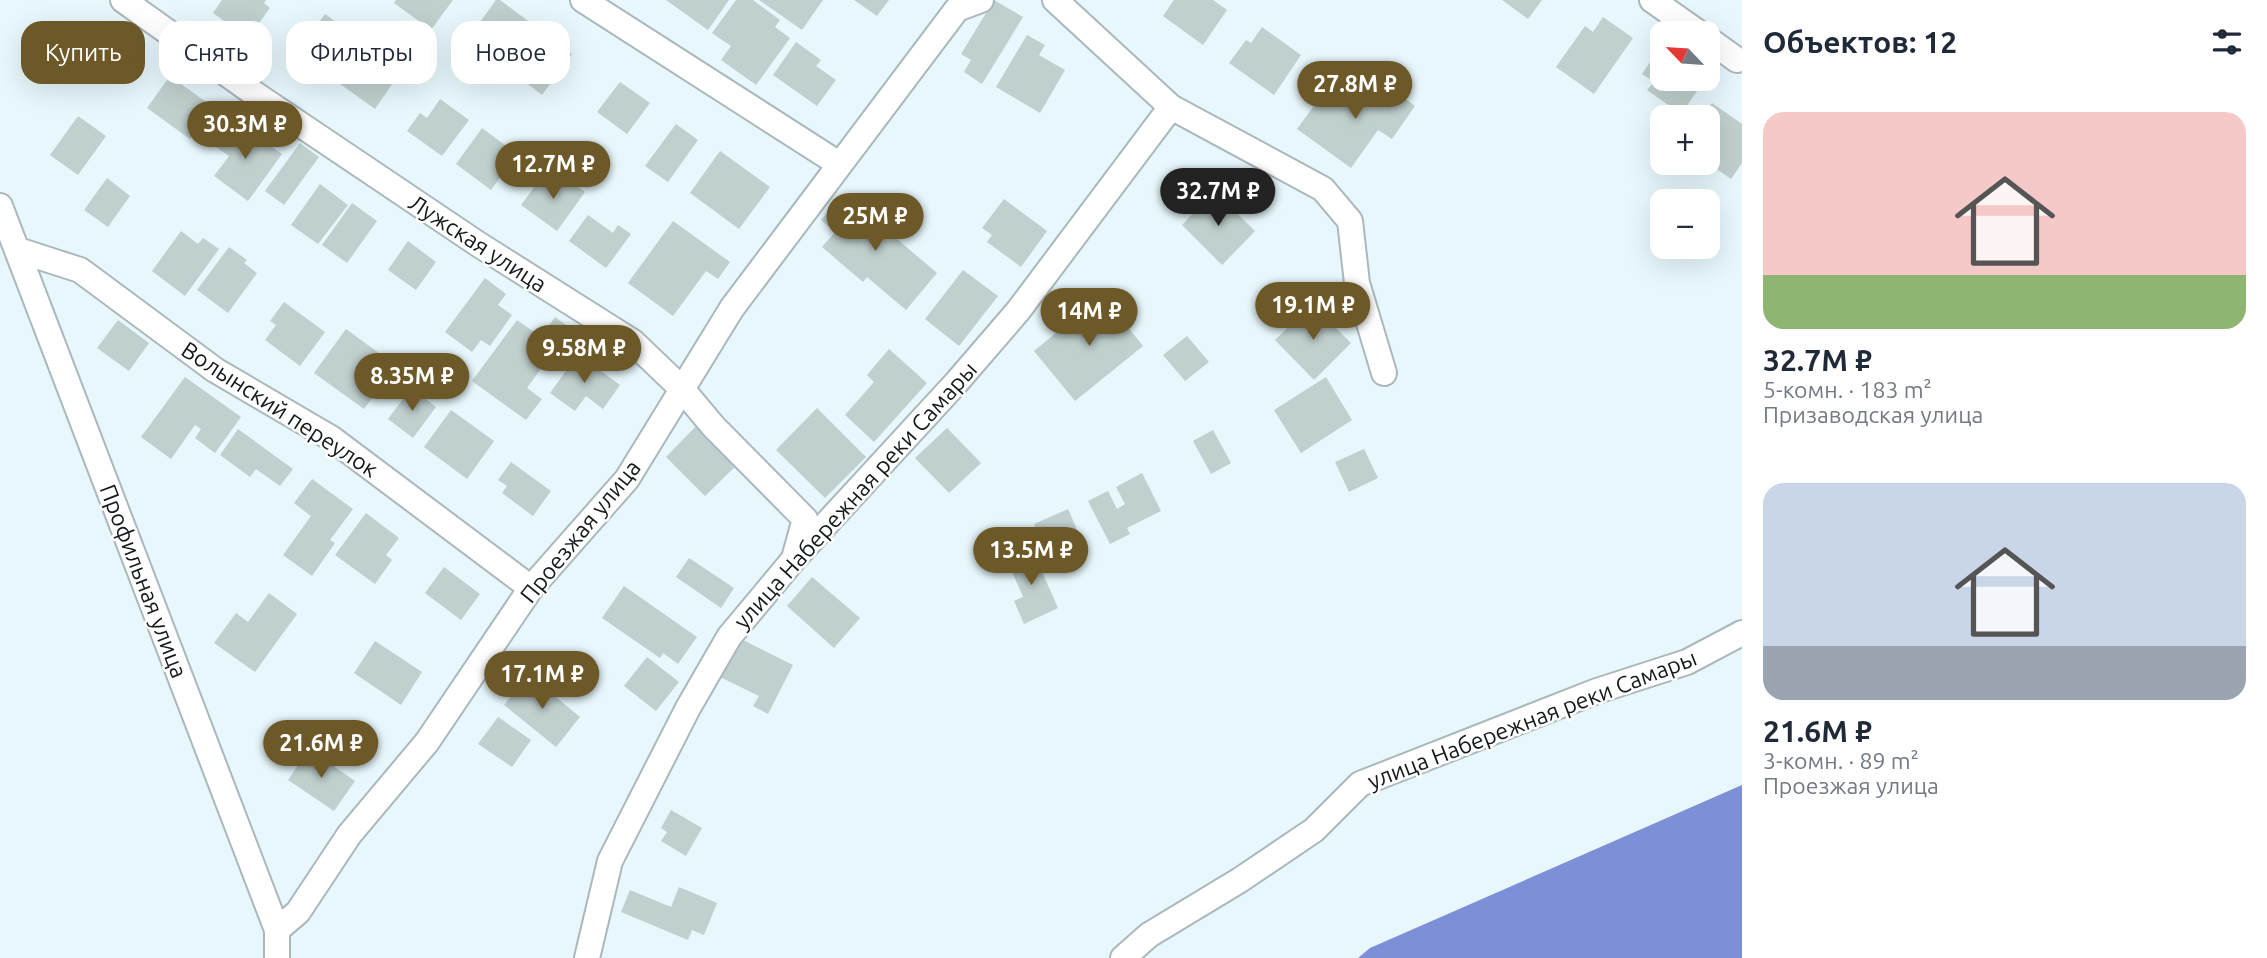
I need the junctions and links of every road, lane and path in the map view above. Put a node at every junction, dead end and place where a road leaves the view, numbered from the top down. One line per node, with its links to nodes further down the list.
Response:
1 (123, 0): 14 (street, Лужская улица)
2 (583, 0): 10 (street)
3 (981, 0): 10 (street, Проезжая улица)
4 (1055, 0): 9 (street)
5 (1652, 0): 6 (street)
6 (1682, 21)
7 (1720, 48): 8 (street)
8 (1737, 60)
9 (1171, 107): 13 (street); 15 (street, улица Набережная реки Самары)
10 (839, 164): 14 (street, Проезжая улица)
11 (0, 206): 12 (street, Профильная улица)
12 (18, 250): 16 (street, Волынский переулок); 18 (street, Профильная улица)
13 (1384, 373)
14 (682, 389): 15 (street, Лужская улица); 16 (street, Проезжая улица)
15 (794, 559): 20 (street, улица Набережная реки Самары)
16 (531, 589): 18 (street, Проезжая улица)
17 (1742, 633): 21 (street, улица Набережная реки Самары)
18 (277, 930): 19 (street, Профильная улица)
19 (277, 958)
20 (587, 958)
21 (1123, 958)

